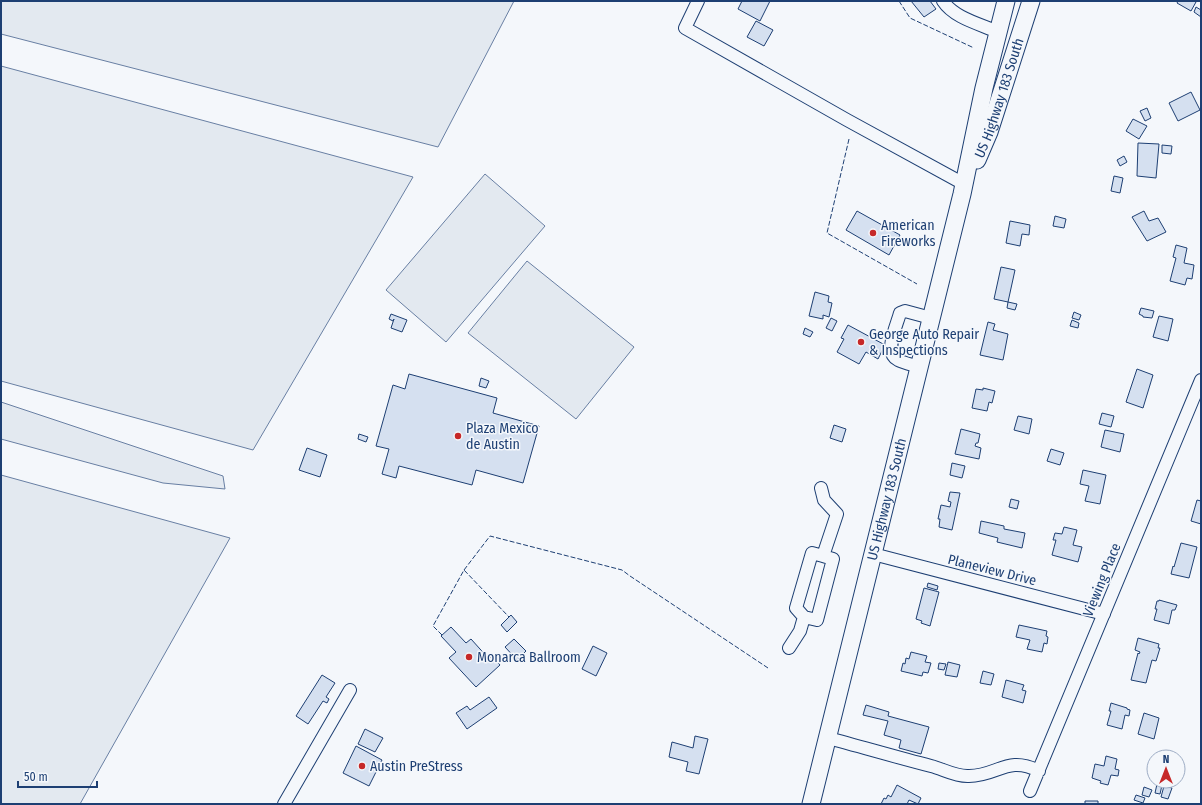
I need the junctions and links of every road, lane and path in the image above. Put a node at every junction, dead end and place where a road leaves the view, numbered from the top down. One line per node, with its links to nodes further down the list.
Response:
1 (698, 1): 6 (street)
2 (943, 1): 5 (street)
3 (1006, 1): 5 (highway, US Highway 183 South)
4 (1031, 1): 6 (highway, US Highway 183 South)
5 (998, 32): 6 (highway, US Highway 183 South)
6 (963, 189): 7 (highway, US Highway 183 South)
7 (931, 318): 8 (highway, US Highway 183 South); 8 (street)
8 (920, 367): 11 (highway, US Highway 183 South)
9 (1201, 380): 13 (street, Viewing Place)
10 (821, 488): 12 (street)
11 (873, 554): 13 (street, Planeview Drive); 17 (highway, US Highway 183 South)
12 (823, 556): 14 (street); 14 (street)
13 (1104, 614): 18 (street, Viewing Place)
14 (804, 617): 15 (street)
15 (789, 648)
16 (350, 690): 20 (street)
17 (828, 738): 18 (street); 21 (highway, US Highway 183 South)
18 (1039, 771): 19 (street, Viewing Place)
19 (1030, 791)
20 (284, 804)
21 (811, 804)

